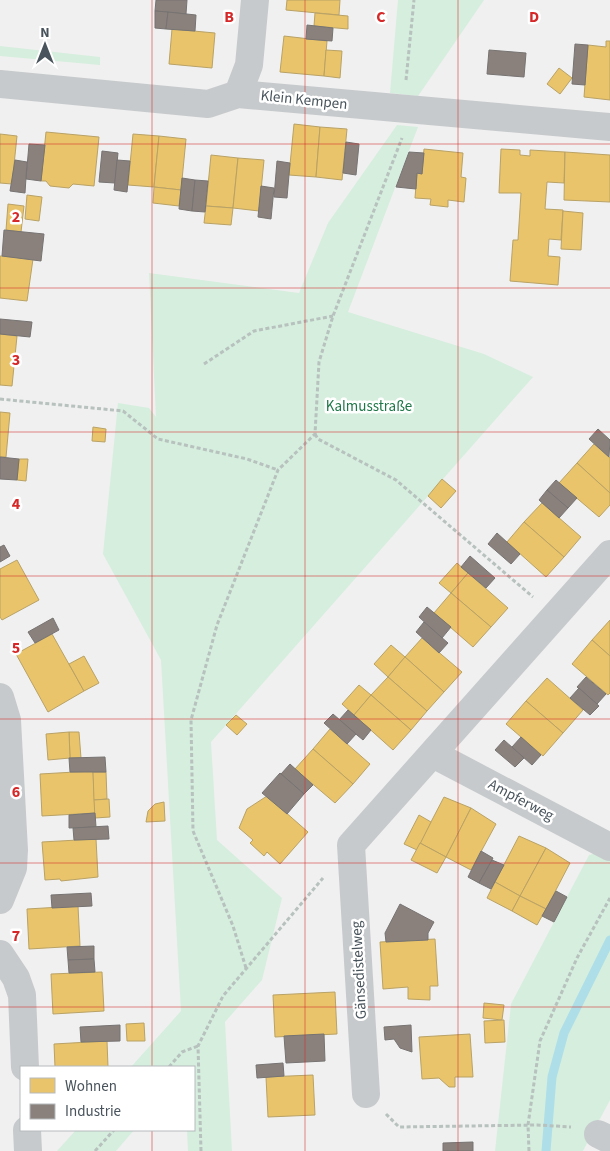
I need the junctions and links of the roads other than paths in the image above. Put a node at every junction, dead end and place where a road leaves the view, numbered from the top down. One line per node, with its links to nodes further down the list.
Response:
1 (254, 0): 3 (street)
2 (0, 84): 3 (street, Klein Kempen)
3 (238, 94): 4 (street, Klein Kempen)
4 (610, 127)
5 (610, 554): 7 (street)
6 (0, 697): 9 (street)
7 (433, 754): 8 (street, Ampferweg); 12 (street, Gänsedistelweg)
8 (610, 847)
9 (0, 900)
10 (0, 954): 11 (street)
11 (25, 1066)
12 (366, 1094)
13 (27, 1131): 14 (street)
14 (28, 1151)

